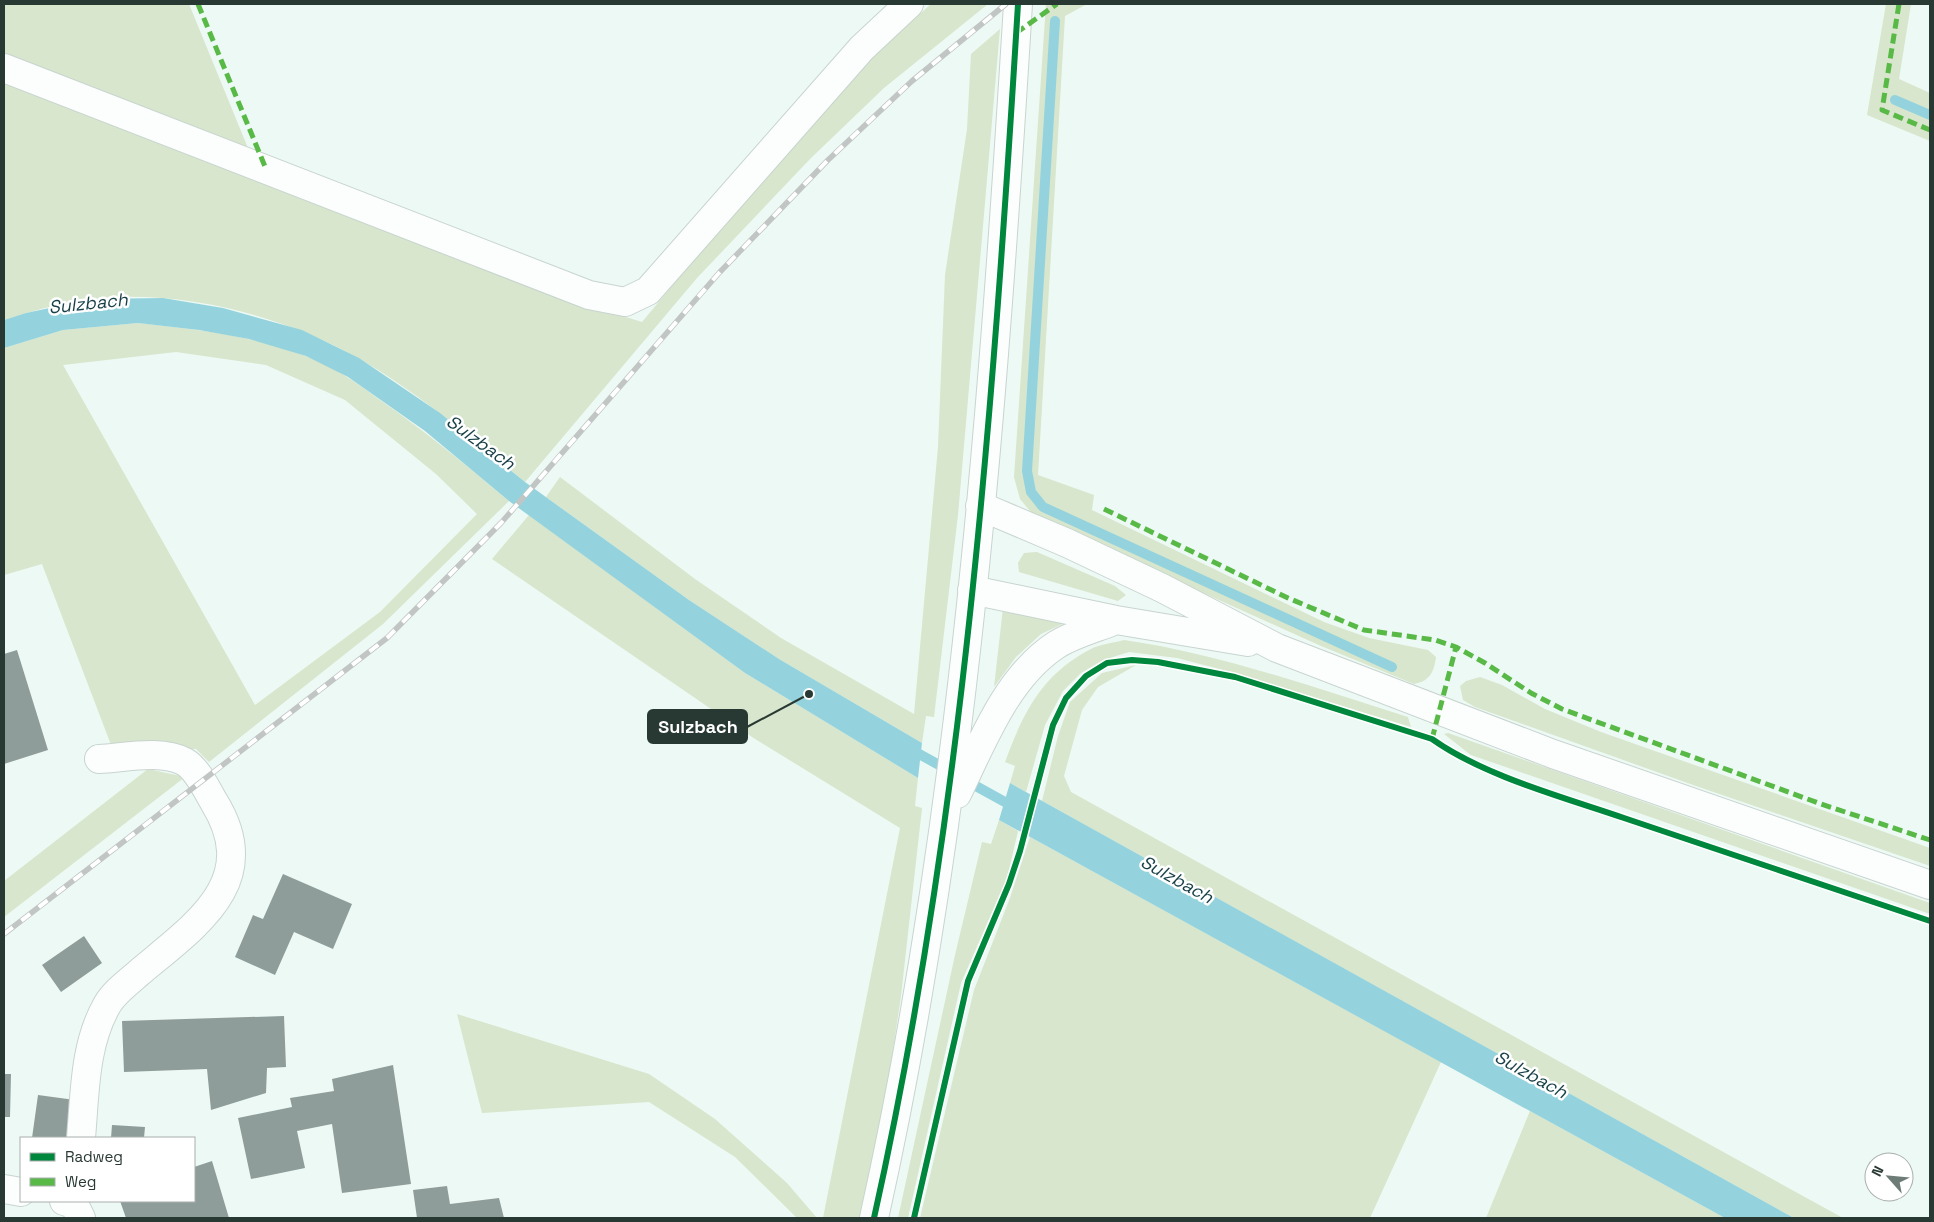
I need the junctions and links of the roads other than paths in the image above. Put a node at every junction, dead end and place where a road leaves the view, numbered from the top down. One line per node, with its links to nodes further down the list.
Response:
1 (910, 4): 3 (street)
2 (1018, 4): 4 (street)
3 (4, 68)
4 (980, 506): 5 (street); 7 (street)
5 (972, 590): 6 (street); 9 (street)
6 (1116, 620): 7 (street); 9 (street)
7 (1277, 648): 10 (street)
8 (99, 759): 11 (street)
9 (947, 813): 14 (street)
10 (1930, 885)
11 (81, 1137)
12 (4, 1189): 13 (street)
13 (20, 1192)
14 (874, 1218)

